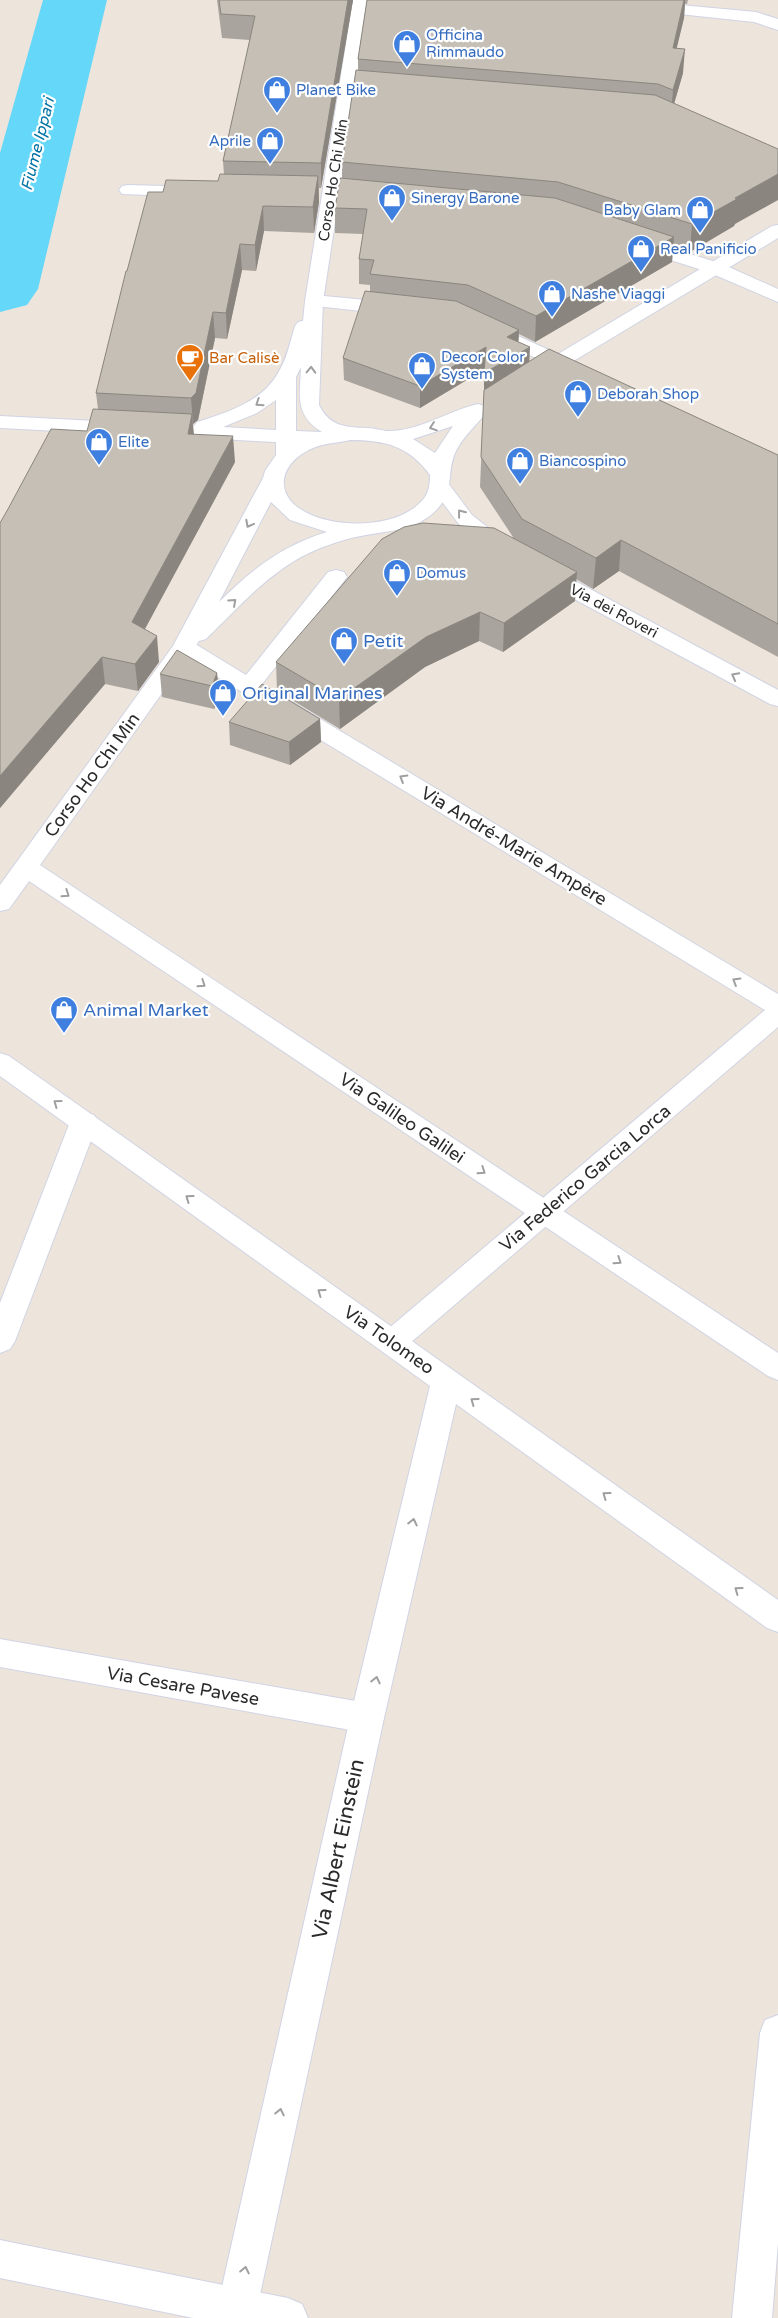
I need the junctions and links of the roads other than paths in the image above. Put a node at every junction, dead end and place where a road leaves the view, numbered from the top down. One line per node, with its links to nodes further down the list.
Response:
1 (361, 0): 5 (main road, Corso Ho Chi Min)
2 (632, 6): 3 (main road)
3 (708, 6): 4 (main road)
4 (778, 25)
5 (347, 89): 6 (main road); 10 (main road, Corso Ho Chi Min)
6 (366, 90)
7 (128, 190): 8 (main road)
8 (215, 192)
9 (312, 194): 10 (main road)
10 (331, 195): 11 (main road); 16 (main road, Corso Ho Chi Min)
11 (350, 196)
12 (778, 230): 14 (main road)
13 (621, 238): 14 (main road)
14 (715, 268): 15 (main road); 19 (main road)
15 (778, 296)
16 (314, 301): 17 (main road); 20 (main road); 26 (main road, one-way to 16)
17 (411, 311)
18 (477, 323): 19 (main road)
19 (560, 362): 21 (main road); 22 (main road)
20 (286, 377): 24 (main road, one-way to 24); 28 (main road)
21 (595, 378)
22 (519, 386)
23 (8, 422): 24 (main road)
24 (182, 431): 25 (main road)
25 (239, 433): 28 (main road); 28 (main road)
26 (345, 435): 27 (main road); 28 (main road)
27 (386, 437): 29 (main road); 29 (main road, one-way to 27)
28 (280, 460): 30 (main road); 32 (main road, one-way to 32)
29 (441, 480): 30 (main road); 34 (main road, Via dei Roveri, one-way to 29)
30 (362, 529): 32 (main road, one-way to 30)
31 (336, 577): 33 (main road)
32 (184, 647): 33 (main road, Via André-Marie Ampère); 35 (main road, Corso Ho Chi Min)
33 (250, 686): 37 (main road, Via André-Marie Ampère, one-way to 33)
34 (778, 699)
35 (26, 867): 36 (main road, Corso Ho Chi Min); 41 (main road, Via Galileo Galilei, one-way to 41)
36 (0, 903)
37 (778, 1006)
38 (778, 1013): 41 (main road, Via Federico Garcia Lorca)
39 (0, 1063): 40 (main road, Via Tolomeo, one-way to 39)
40 (84, 1122): 42 (main road); 43 (main road, Via Tolomeo, one-way to 40)
41 (544, 1212): 43 (main road, Via Federico Garcia Lorca); 44 (main road, Via Galileo Galilei, one-way to 44)
42 (0, 1341)
43 (392, 1342): 45 (main road, Via Tolomeo)
44 (778, 1368)
45 (446, 1381): 46 (main road, Via Tolomeo, one-way to 45); 48 (main road, Via Albert Einstein, one-way to 45)
46 (778, 1618)
47 (0, 1653): 48 (main road, Via Cesare Pavese)
48 (367, 1718): 51 (main road, Via Albert Einstein, one-way to 48)
49 (778, 2033): 53 (main road)
50 (0, 2259): 51 (main road)
51 (236, 2313): 52 (main road)
52 (288, 2318)
53 (752, 2318)

